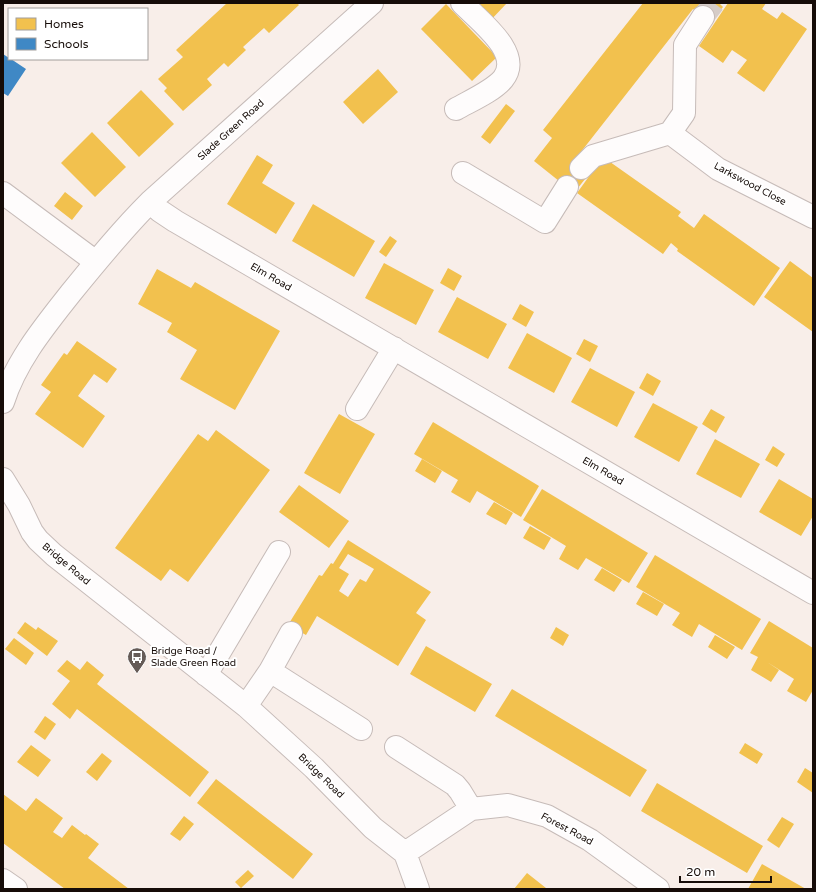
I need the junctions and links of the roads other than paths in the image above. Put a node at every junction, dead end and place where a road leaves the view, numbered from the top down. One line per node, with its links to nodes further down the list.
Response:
1 (372, 3): 10 (street, Slade Green Road)
2 (462, 3): 4 (street)
3 (703, 17): 5 (street)
4 (456, 108)
5 (670, 133): 6 (street); 11 (street, Larkswood Close)
6 (581, 168)
7 (463, 173): 8 (street)
8 (567, 187)
9 (3, 193): 12 (street)
10 (150, 202): 12 (street, Slade Green Road); 13 (street, Elm Road)
11 (813, 217)
12 (96, 262): 14 (street, Slade Green Road)
13 (394, 348): 15 (street); 18 (street, Elm Road)
14 (3, 402)
15 (357, 409)
16 (3, 479): 21 (street, Bridge Road)
17 (279, 552): 21 (street)
18 (813, 594)
19 (291, 633): 20 (street)
20 (270, 671): 22 (street); 23 (street)
21 (206, 675): 22 (street, Bridge Road)
22 (246, 706): 26 (street, Bridge Road)
23 (361, 729)
24 (396, 747): 25 (street)
25 (471, 809): 26 (street, Forest Road); 30 (street, Forest Road)
26 (405, 853): 29 (street)
27 (3, 880): 28 (street)
28 (16, 889)
29 (418, 889)
30 (658, 889)

